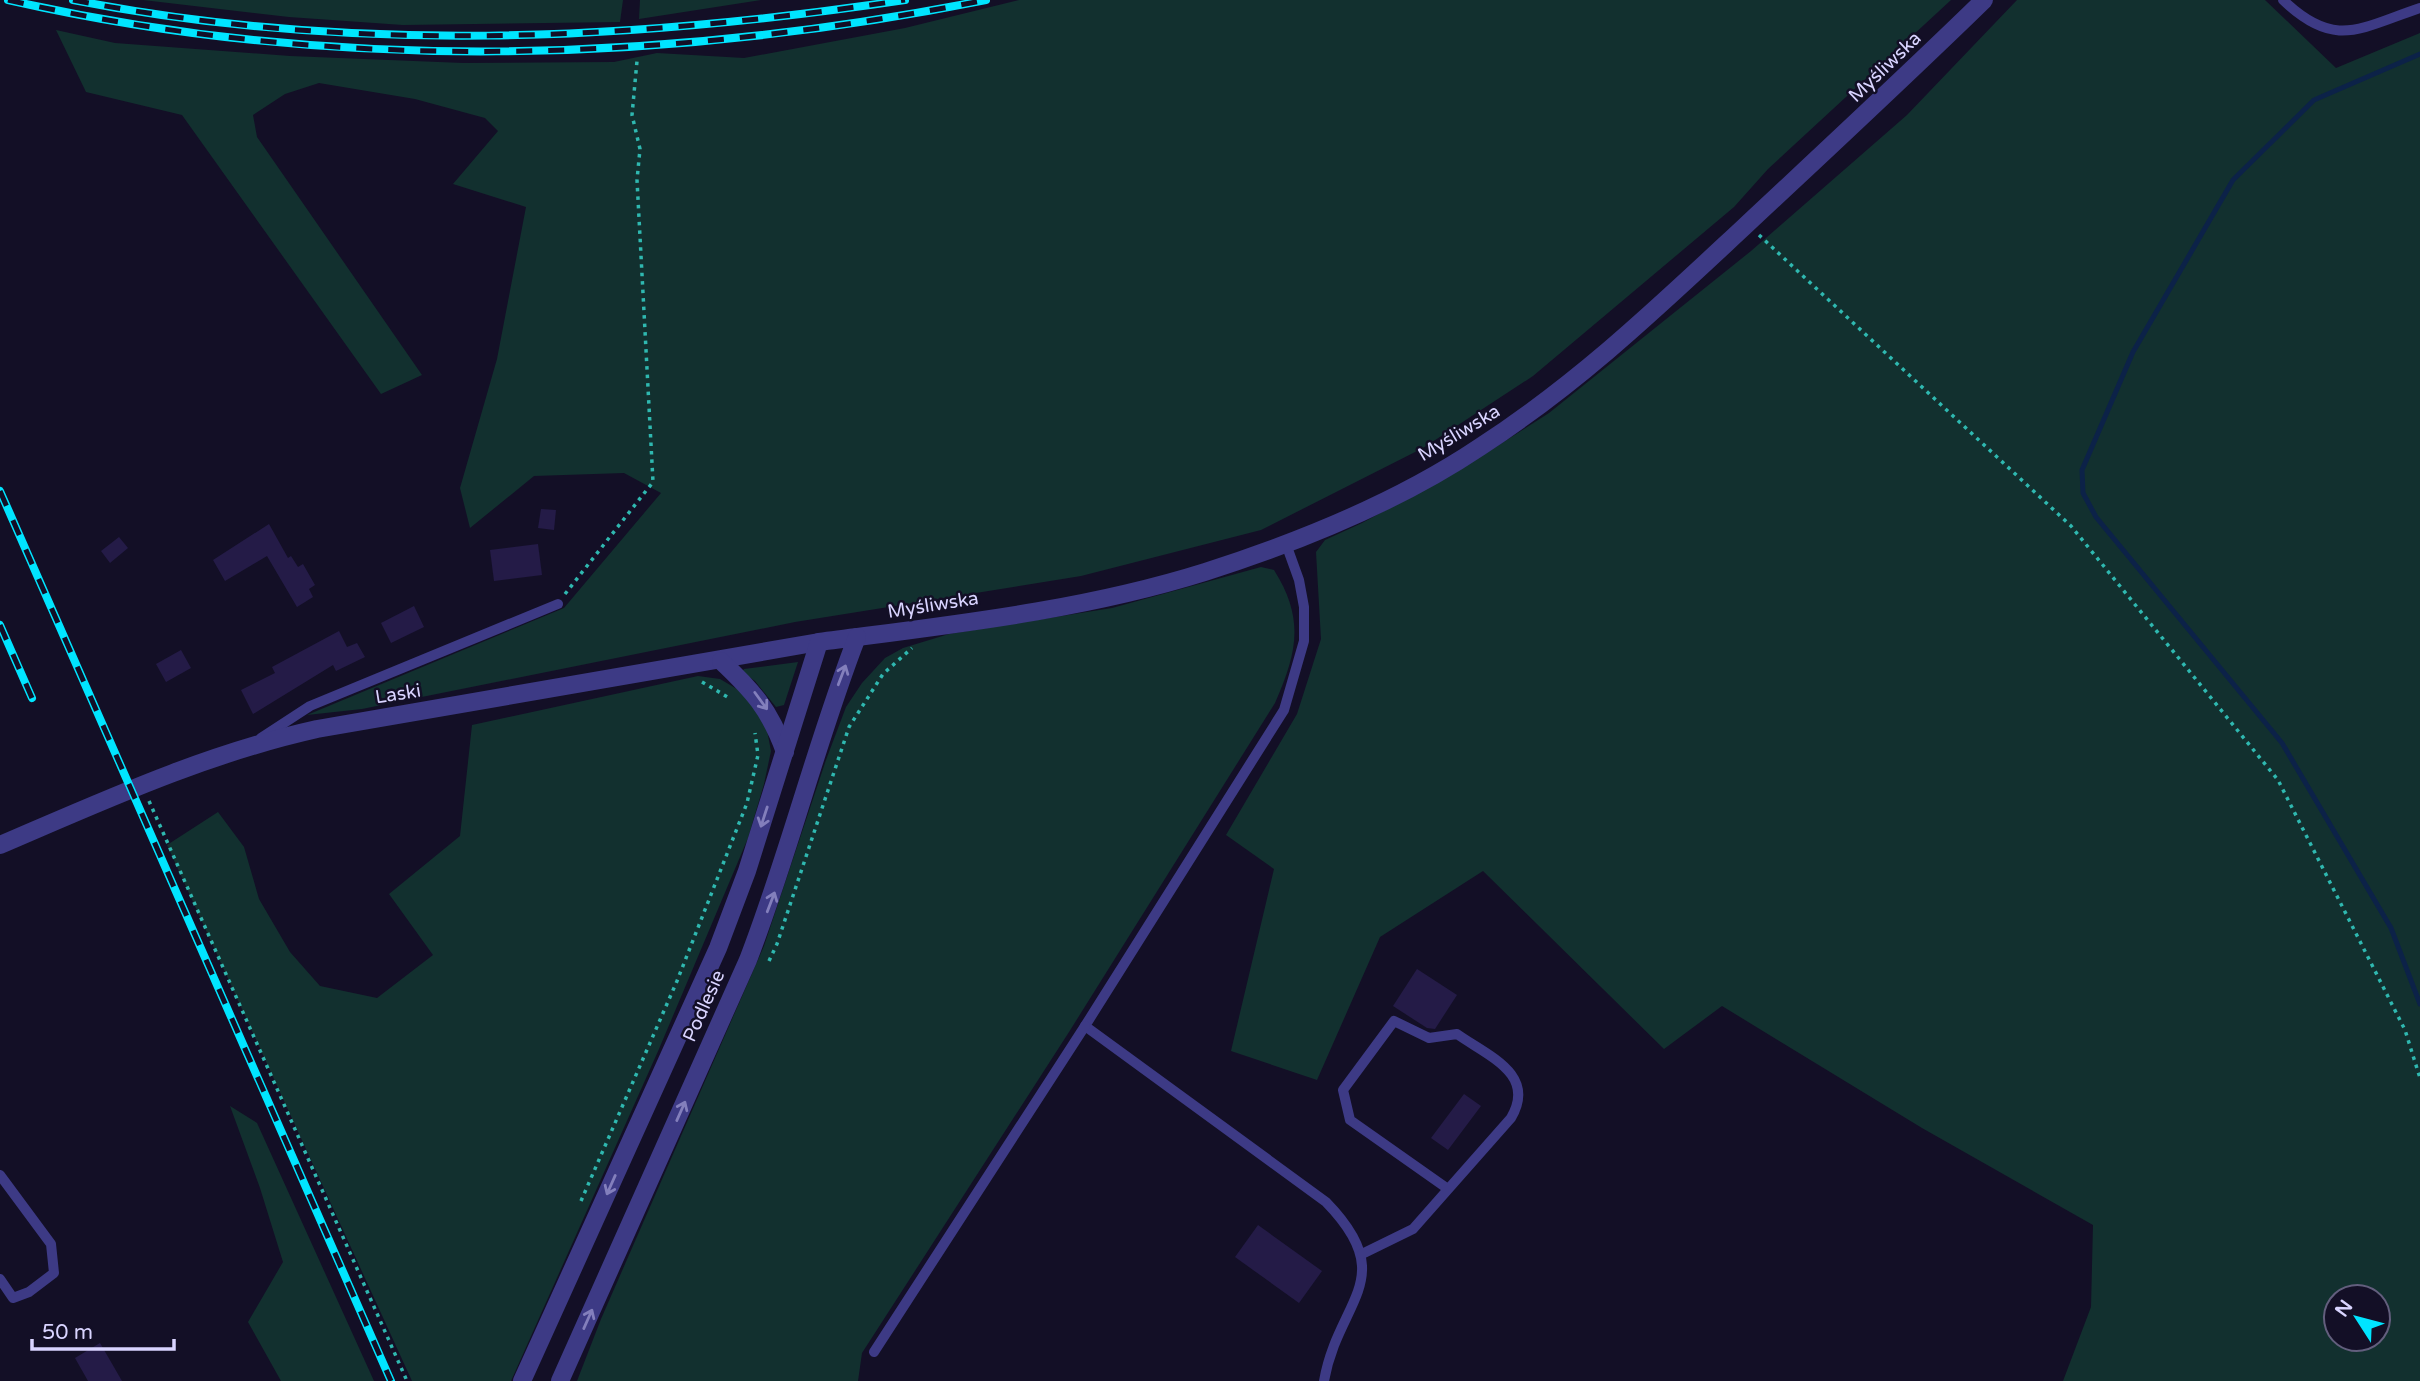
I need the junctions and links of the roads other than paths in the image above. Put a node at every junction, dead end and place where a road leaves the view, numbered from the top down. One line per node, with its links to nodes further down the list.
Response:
1 (1984, 0): 4 (street, Myśliwska)
2 (2283, 0): 3 (lane)
3 (2420, 8)
4 (1286, 544): 6 (street, Myśliwska); 14 (lane)
5 (558, 604): 11 (lane)
6 (857, 637): 7 (street, Myśliwska); 10 (street, Podlesie, one-way to 6)
7 (819, 642): 8 (street, Laski); 9 (street, Podlesie)
8 (721, 661): 11 (street, Laski); 12 (street, one-way to 12)
9 (799, 705): 10 (street); 12 (street, Podlesie)
10 (828, 712): 21 (street, Podlesie, one-way to 10)
11 (253, 743): 13 (street, Laski)
12 (785, 752): 20 (street, Podlesie, one-way to 20)
13 (0, 845)
14 (1086, 1026): 17 (lane); 19 (lane)
15 (0, 1175): 18 (lane)
16 (1448, 1189): 16 (lane); 17 (lane)
17 (1362, 1254): 22 (lane)
18 (0, 1279)
19 (874, 1352)
20 (522, 1381)
21 (560, 1381)
22 (1324, 1381)

